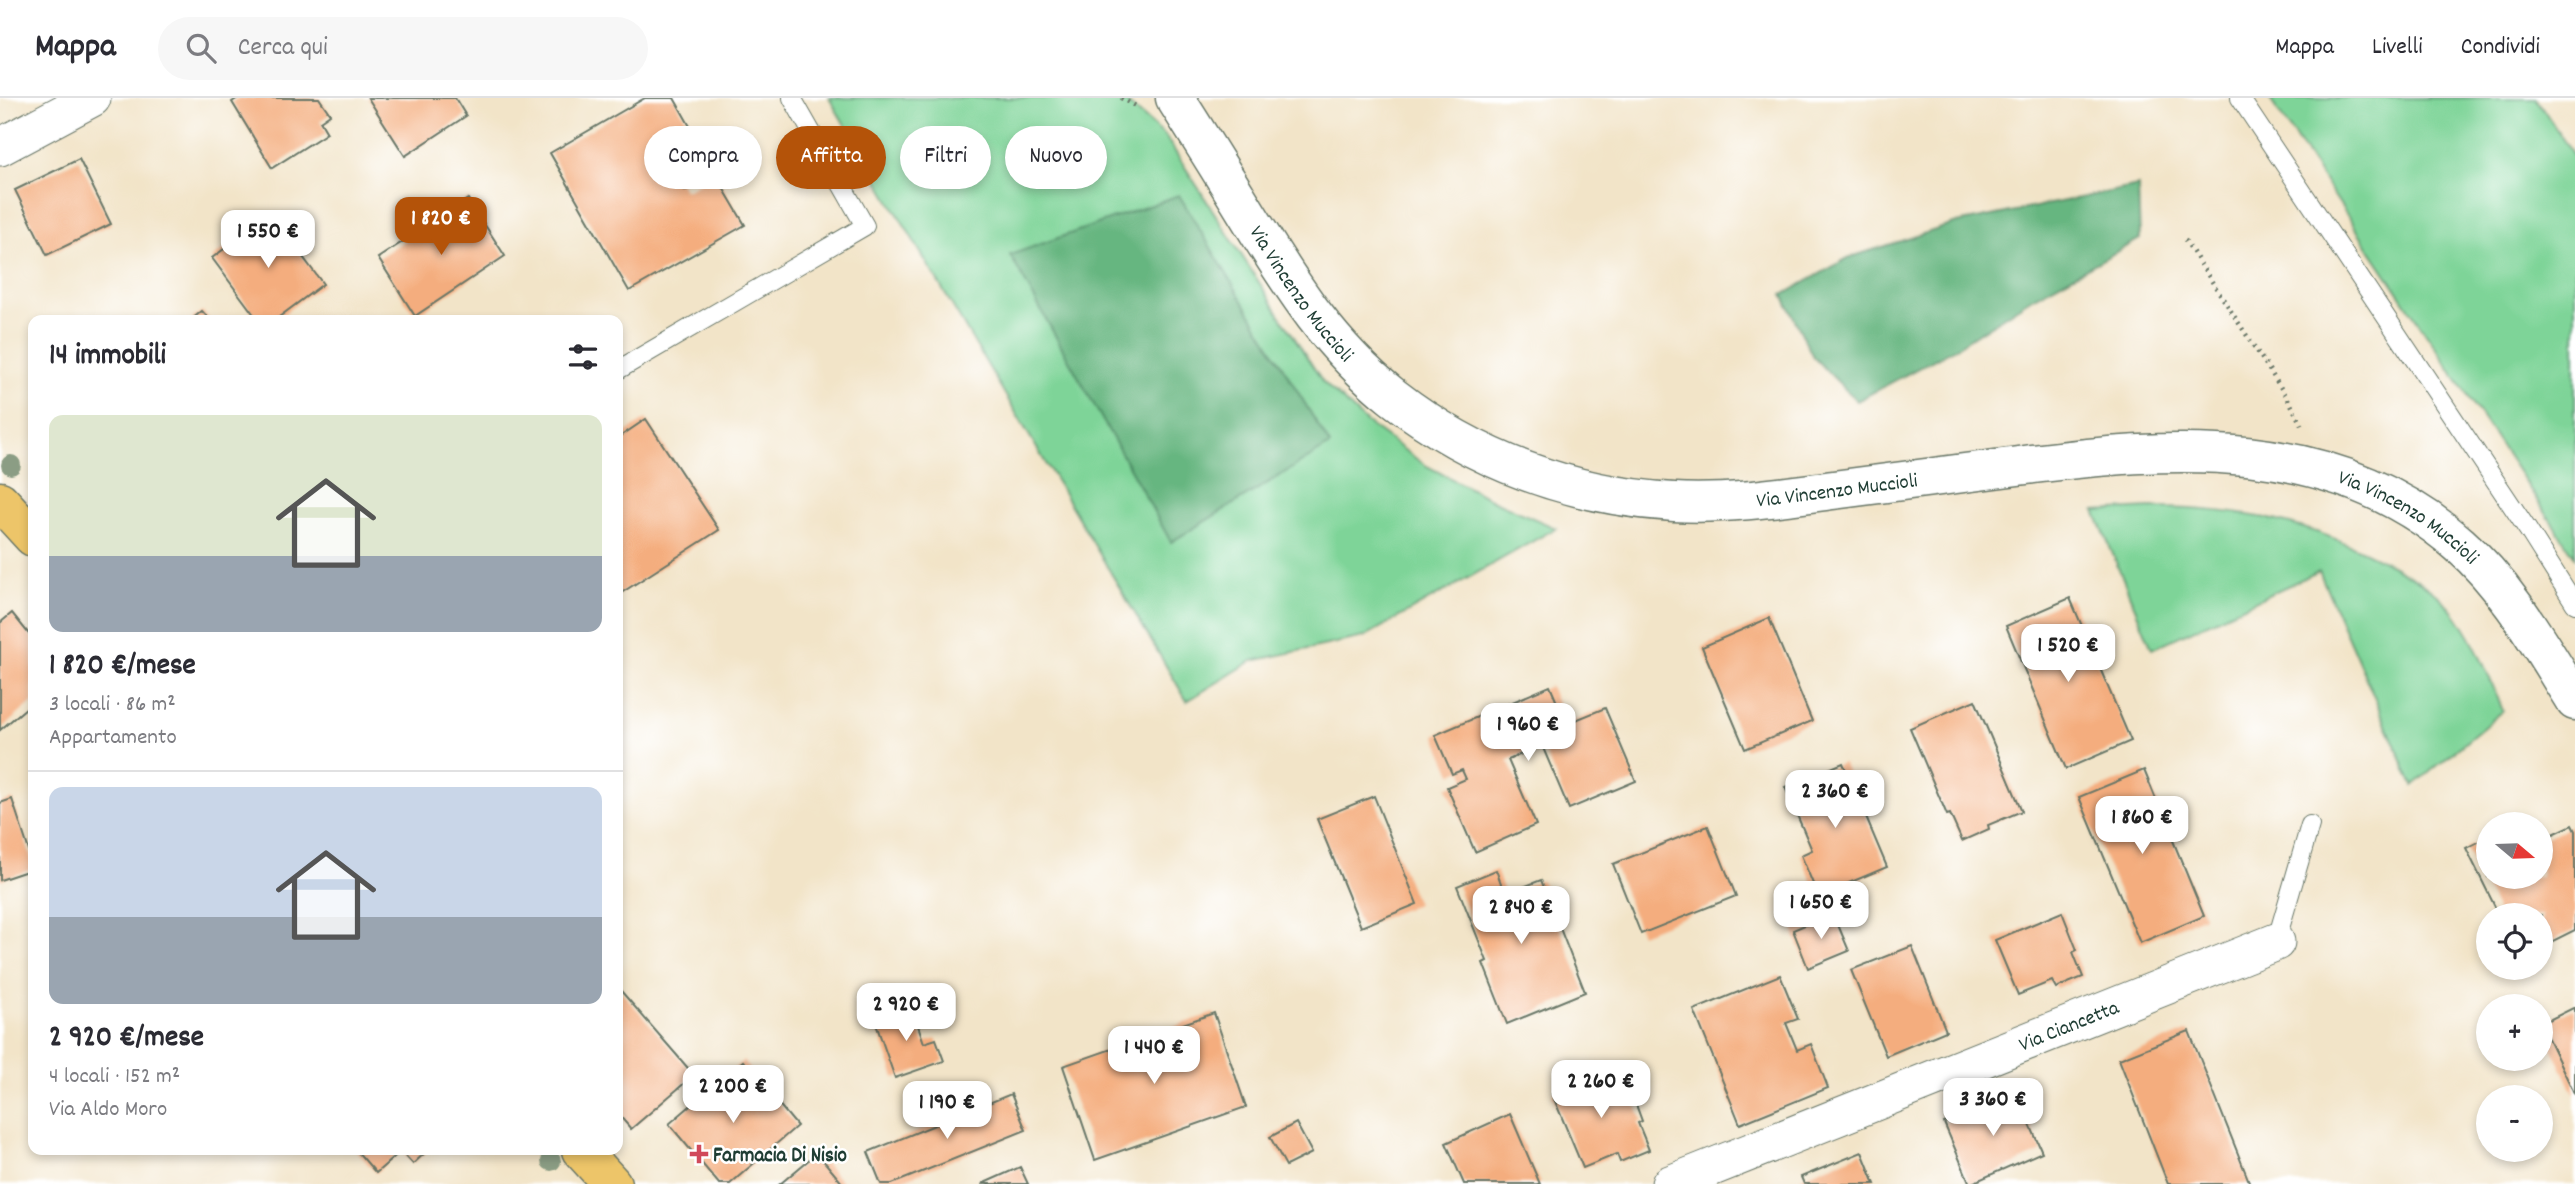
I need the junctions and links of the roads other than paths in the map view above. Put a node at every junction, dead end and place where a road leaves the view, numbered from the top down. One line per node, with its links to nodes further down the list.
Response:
1 (92, 98): 5 (street)
2 (792, 98): 6 (lane)
3 (1175, 98): 10 (street, Via Vincenzo Muccioli)
4 (2240, 98): 9 (lane)
5 (0, 147)
6 (623, 367)
7 (0, 501): 8 (main road)
8 (28, 532)
9 (2575, 604)
10 (2575, 701)
11 (2310, 825): 12 (lane, Via Ciancetta)
12 (2276, 942): 15 (street, Via Ciancetta)
13 (586, 1155): 14 (main road)
14 (612, 1184)
15 (1670, 1184)

